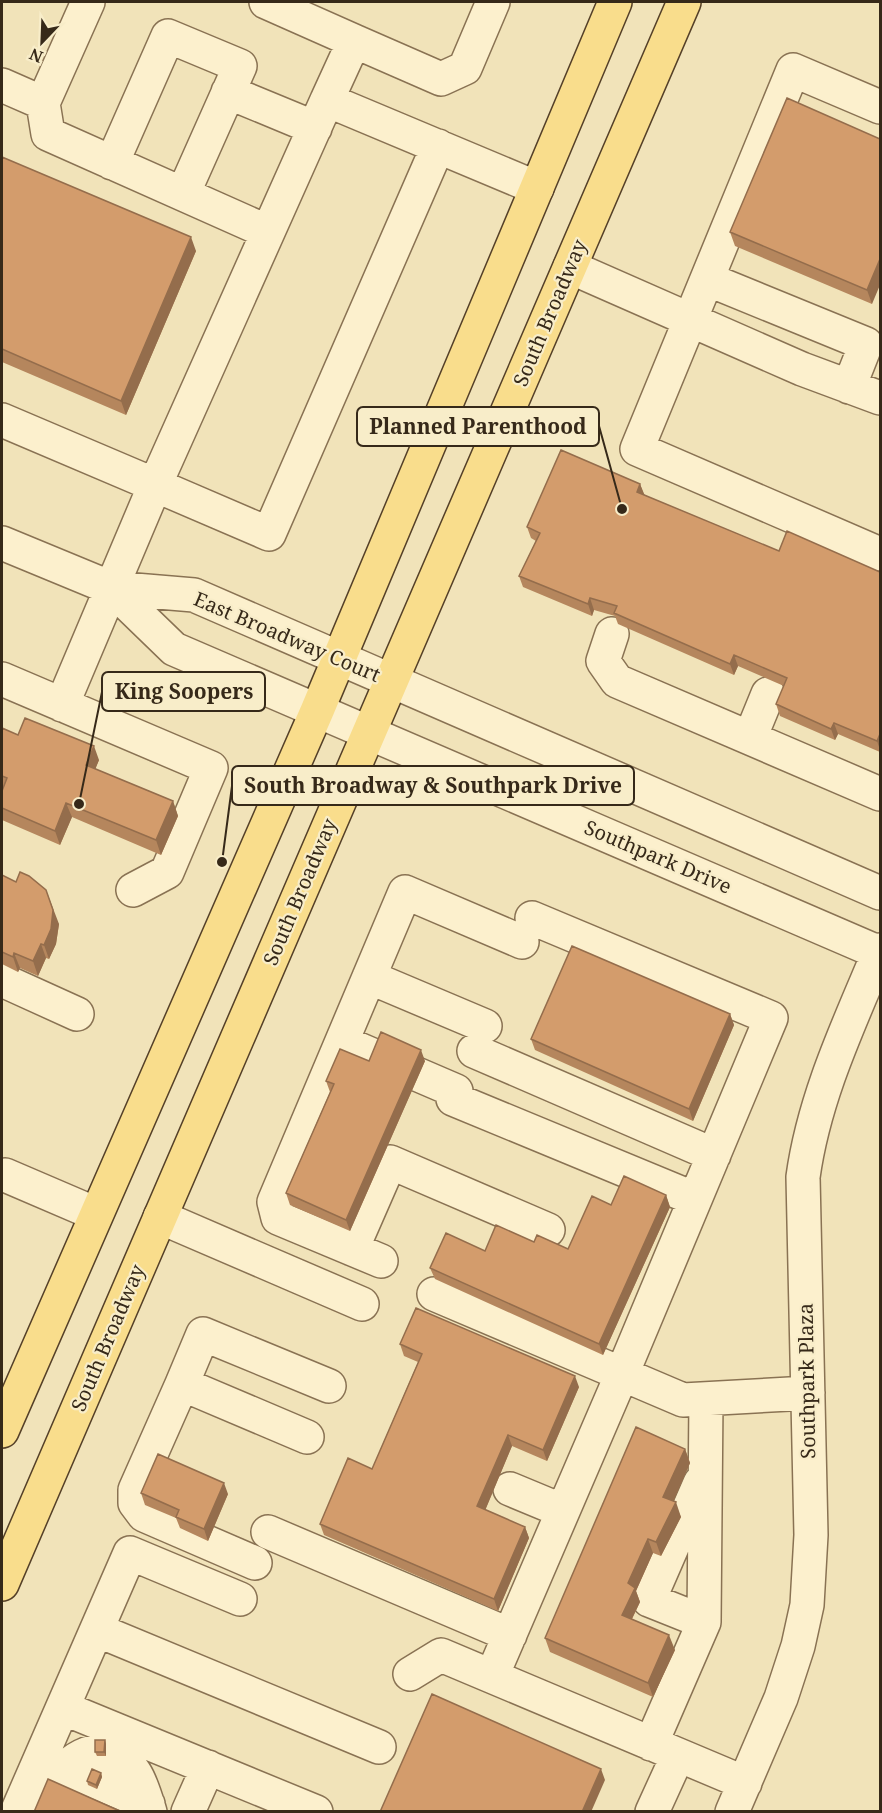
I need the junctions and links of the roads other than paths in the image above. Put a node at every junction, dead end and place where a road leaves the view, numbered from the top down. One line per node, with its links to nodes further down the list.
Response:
1 (88, 2): 9 (street)
2 (266, 2): 6 (street)
3 (493, 2): 6 (street)
4 (615, 2): 14 (main road)
5 (684, 2): 17 (main road, South Broadway)
6 (354, 41): 11 (street)
7 (2, 85): 9 (street)
8 (228, 92): 11 (street); 13 (street); 15 (street)
9 (44, 104): 13 (street)
10 (880, 107): 18 (street)
11 (321, 114): 12 (street); 16 (street)
12 (438, 146): 14 (street); 24 (street)
13 (112, 163): 15 (street)
14 (537, 188): 29 (main road)
15 (183, 194): 16 (street)
16 (268, 232): 24 (street)
17 (570, 267): 19 (street); 31 (main road, South Broadway)
18 (707, 279): 19 (street); 20 (street)
19 (690, 320): 21 (street); 26 (street)
20 (873, 339): 21 (street)
21 (849, 387): 22 (street)
22 (880, 398)
23 (2, 420): 24 (street)
24 (155, 485): 27 (street)
25 (2, 543): 27 (street, East Broadway Court)
26 (880, 554)
27 (111, 588): 29 (street, East Broadway Court); 33 (street); 34 (street, East Broadway Court)
28 (612, 634): 36 (street)
29 (338, 658): 31 (street, East Broadway Court); 34 (main road)
30 (2, 679): 33 (street)
31 (391, 681): 35 (main road, South Broadway); 39 (street)
32 (768, 694): 36 (street)
33 (62, 705): 38 (street)
34 (317, 711): 35 (street, East Broadway Court); 48 (main road)
35 (369, 733): 40 (street, Southpark Drive); 49 (main road, South Broadway)
36 (750, 738): 37 (street)
37 (880, 794)
38 (133, 890)
39 (880, 893)
40 (880, 952): 58 (street, Southpark Plaza)
41 (369, 977): 44 (street); 45 (street); 45 (street)
42 (2, 980): 43 (street)
43 (77, 1014)
44 (342, 1042): 47 (street); 50 (street)
45 (714, 1155): 47 (street)
46 (5, 1175): 48 (street)
47 (695, 1199): 55 (street)
48 (96, 1214): 60 (main road)
49 (160, 1217): 52 (street); 67 (main road, South Broadway)
50 (304, 1228): 51 (street); 52 (street)
51 (549, 1230)
52 (286, 1271): 54 (street)
53 (434, 1294): 55 (street)
54 (362, 1304)
55 (622, 1374): 59 (street); 64 (street)
56 (183, 1384): 57 (street); 61 (street); 66 (street)
57 (328, 1386)
58 (808, 1393): 59 (street); 78 (street, Southpark Plaza)
59 (706, 1399): 62 (street)
60 (2, 1431)
61 (307, 1437)
62 (706, 1471): 69 (street); 69 (street)
63 (510, 1489): 64 (street)
64 (563, 1511): 71 (street)
65 (268, 1532): 71 (street)
66 (255, 1563)
67 (2, 1584)
68 (240, 1599): 70 (street)
69 (704, 1622): 76 (street)
70 (97, 1630): 74 (street); 75 (street)
71 (510, 1635): 73 (street)
72 (410, 1674): 73 (street)
73 (492, 1676): 76 (street)
74 (63, 1707): 77 (street); 80 (street)
75 (379, 1747)
76 (664, 1749): 78 (street); 84 (street)
77 (207, 1767): 82 (street); 83 (street)
78 (738, 1797)
79 (149, 1808): 81 (street)
80 (17, 1812)
81 (39, 1812)
82 (188, 1812)
83 (316, 1812)
84 (652, 1812)

